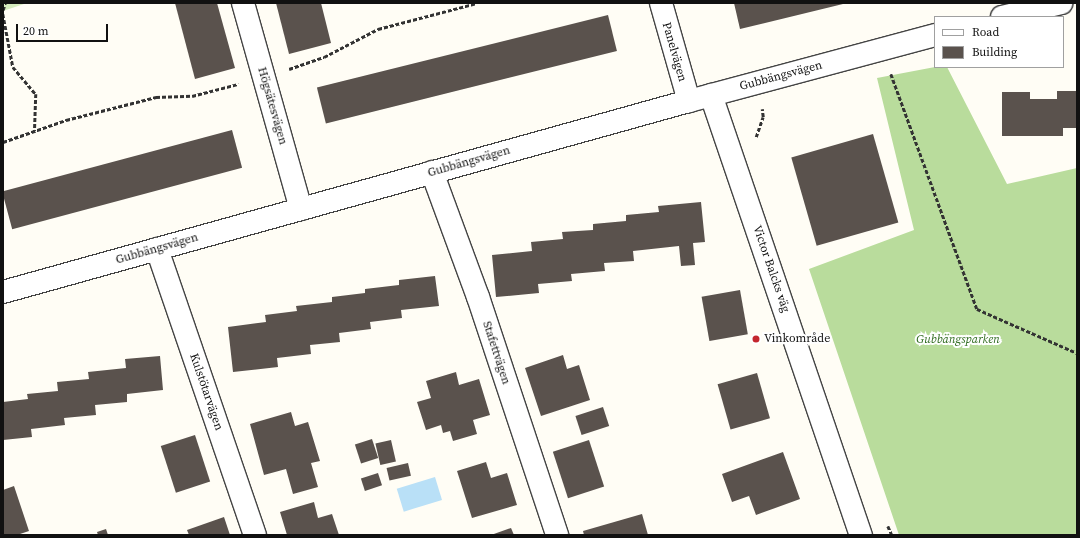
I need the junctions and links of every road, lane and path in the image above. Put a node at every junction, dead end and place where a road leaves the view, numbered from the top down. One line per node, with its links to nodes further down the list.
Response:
1 (5, 3): 5 (path)
2 (243, 3): 16 (street, Högsätesvägen)
3 (661, 3): 12 (street, Panelvägen)
4 (1061, 3): 7 (street)
5 (3, 10)
6 (3, 14): 13 (path)
7 (1006, 16)
8 (934, 35): 9 (street, Gubbängsvägen)
9 (882, 49): 10 (street, Gubbängsvägen); 19 (path)
10 (761, 81): 11 (street, Gubbängsvägen); 14 (path)
11 (711, 95): 12 (street, Gubbängsvägen); 23 (street, Victor Balcks väg)
12 (689, 101): 15 (street, Gubbängsvägen)
13 (35, 131)
14 (757, 141)
15 (432, 172): 16 (street, Gubbängsvägen); 22 (street, Stafettvägen)
16 (301, 209): 17 (street, Gubbängsvägen)
17 (157, 249): 18 (street, Gubbängsvägen); 21 (street, Kulstötarvägen)
18 (3, 292)
19 (1077, 353)
20 (887, 521): 24 (path)
21 (255, 535)
22 (557, 535)
23 (862, 535)
24 (892, 535)

